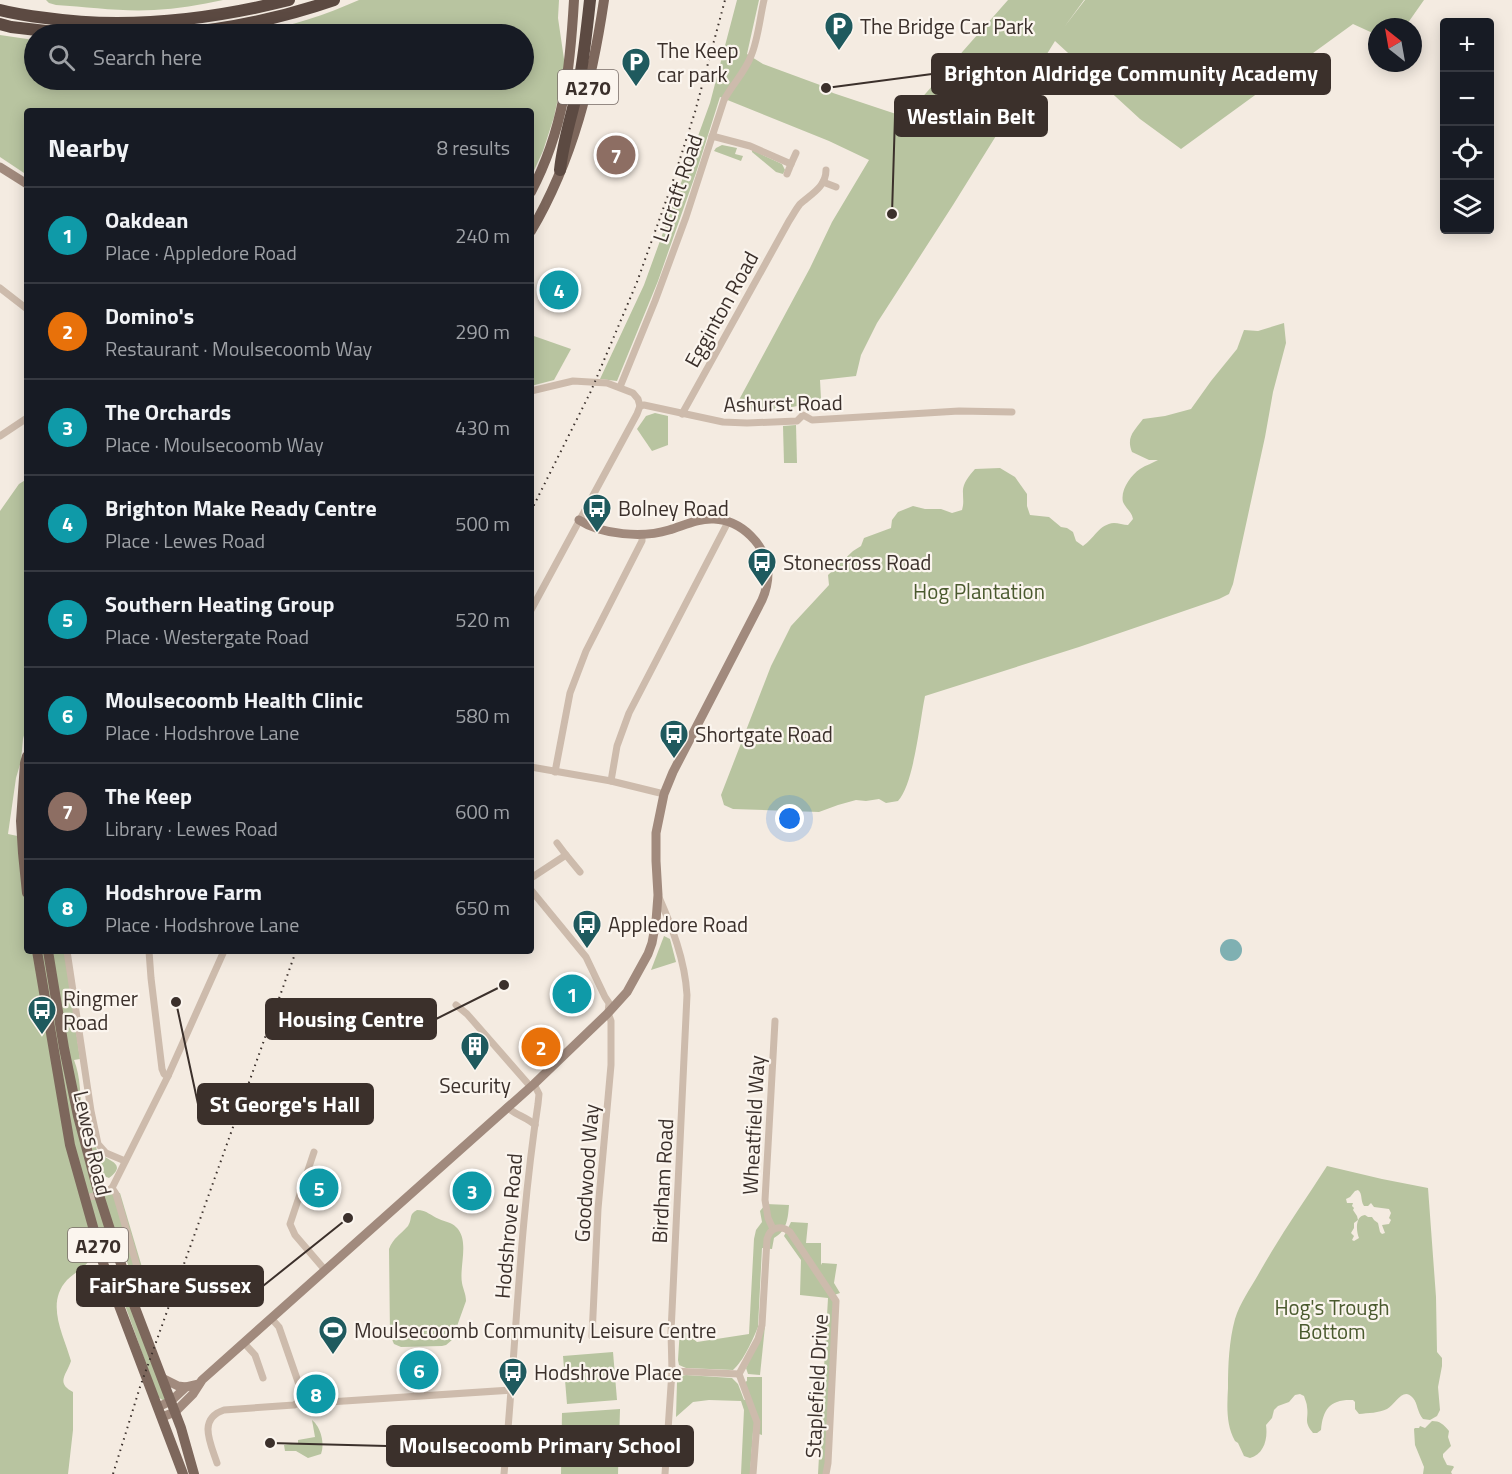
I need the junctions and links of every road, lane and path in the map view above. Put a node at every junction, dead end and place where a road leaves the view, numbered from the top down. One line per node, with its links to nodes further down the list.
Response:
1 (289, 0): 7 (highway)
2 (334, 0): 9 (highway)
3 (574, 0): 20 (main road, A270)
4 (590, 0): 15 (highway)
5 (604, 0): 15 (main road, A270)
6 (764, 0): 11 (street, Lucraft Road)
7 (0, 10)
8 (0, 24): 10 (highway)
9 (248, 24)
10 (24, 28)
11 (712, 136): 13 (street); 25 (street, Lucraft Road)
12 (796, 153): 13 (street)
13 (791, 164): 17 (street)
14 (0, 167): 18 (street)
15 (560, 170): 22 (main road, A270)
16 (826, 170): 19 (street)
17 (787, 174)
18 (24, 182)
19 (823, 182): 21 (street); 29 (street, Egginton Road)
20 (534, 185)
21 (836, 187)
22 (534, 225)
23 (0, 288): 24 (street)
24 (24, 307)
25 (620, 387): 26 (street); 27 (street)
26 (534, 390)
27 (640, 406): 29 (street, Ashurst Road); 32 (street)
28 (1012, 412): 29 (street, Ashurst Road)
29 (682, 414)
30 (24, 420): 31 (street)
31 (0, 436)
32 (579, 520): 34 (street); 35 (street)
33 (728, 522): 34 (street); 39 (street); 40 (street)
34 (642, 536): 37 (street)
35 (534, 604)
36 (534, 768): 37 (street)
37 (555, 772): 39 (street)
38 (24, 778): 43 (main road)
39 (611, 781): 40 (street)
40 (664, 794): 47 (street)
41 (557, 843): 42 (street)
42 (566, 855): 44 (street); 45 (street)
43 (24, 869)
44 (580, 872)
45 (534, 876)
46 (534, 894): 54 (street)
47 (658, 895): 54 (street); 71 (street, Birdham Road)
48 (37, 954): 64 (main road, Lewes Road / A270)
49 (48, 954): 63 (main road, Lewes Road / A270)
50 (68, 954): 61 (street)
51 (149, 954): 56 (street)
52 (223, 954): 56 (street)
53 (456, 1005): 57 (street)
54 (608, 1013): 57 (street); 69 (street, Goodwood Way)
55 (775, 1021): 65 (street, Wheatfield Way)
56 (168, 1076): 61 (street)
57 (532, 1085): 58 (street); 59 (street, Hodshrove Road)
58 (507, 1107): 59 (street, Hodshrove Road); 67 (street)
59 (535, 1125): 77 (street, Hodshrove Road)
60 (314, 1152): 67 (street)
61 (125, 1161): 62 (street)
62 (112, 1188): 63 (street); 66 (street)
63 (99, 1195): 64 (street); 74 (main road, Lewes Road / A270)
64 (86, 1198): 80 (main road, Lewes Road / A270)
65 (773, 1229): 72 (street); 88 (street, Staplefield Drive)
66 (138, 1270)
67 (325, 1270): 68 (street)
68 (271, 1318): 70 (street); 78 (street)
69 (592, 1336)
70 (244, 1343): 73 (street); 75 (street)
71 (672, 1371): 72 (street); 86 (street, Birdham Road)
72 (739, 1374): 87 (street)
73 (262, 1377)
74 (162, 1378): 76 (street); 79 (main road, Lewes Road / A270)
75 (199, 1383): 76 (street); 81 (street)
76 (186, 1387): 79 (street)
77 (512, 1390): 78 (street); 85 (street, Hodshrove Road)
78 (306, 1399): 82 (street)
79 (171, 1401): 80 (street); 81 (main road, Lewes Road / A270)
80 (160, 1412): 81 (street); 83 (main road, Lewes Road / A270)
81 (175, 1412): 84 (main road, Lewes Road / A270)
82 (217, 1463)
83 (183, 1474)
84 (194, 1474)
85 (504, 1474)
86 (665, 1474)
87 (753, 1474)
88 (826, 1474)

